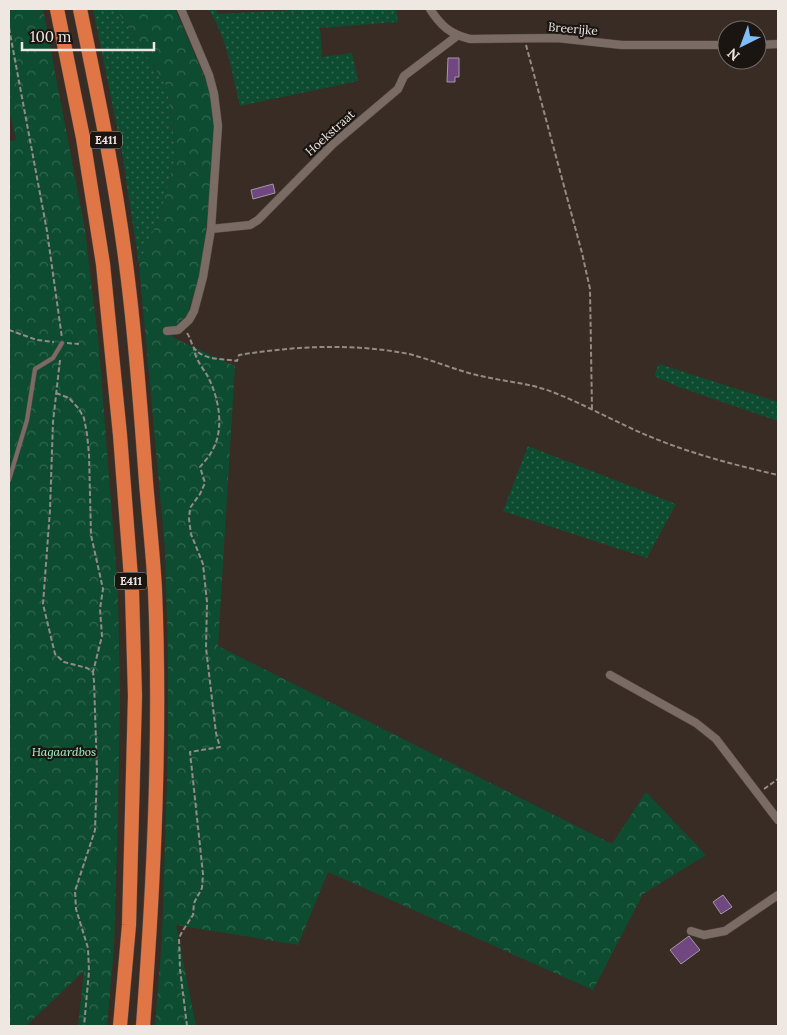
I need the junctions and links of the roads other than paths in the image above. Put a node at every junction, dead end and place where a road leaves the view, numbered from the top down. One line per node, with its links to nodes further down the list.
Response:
1 (57, 9): 15 (highway, E411)
2 (80, 9): 16 (highway, E411)
3 (181, 9): 7 (street)
4 (430, 9): 5 (street)
5 (457, 36): 6 (street, Breerijke); 7 (street, Hoekstraat)
6 (717, 45)
7 (211, 230): 8 (street)
8 (167, 331)
9 (62, 343): 10 (lane)
10 (9, 480)
11 (610, 675): 12 (street)
12 (778, 820)
13 (778, 895): 14 (street)
14 (691, 931)
15 (120, 1026)
16 (143, 1026)

